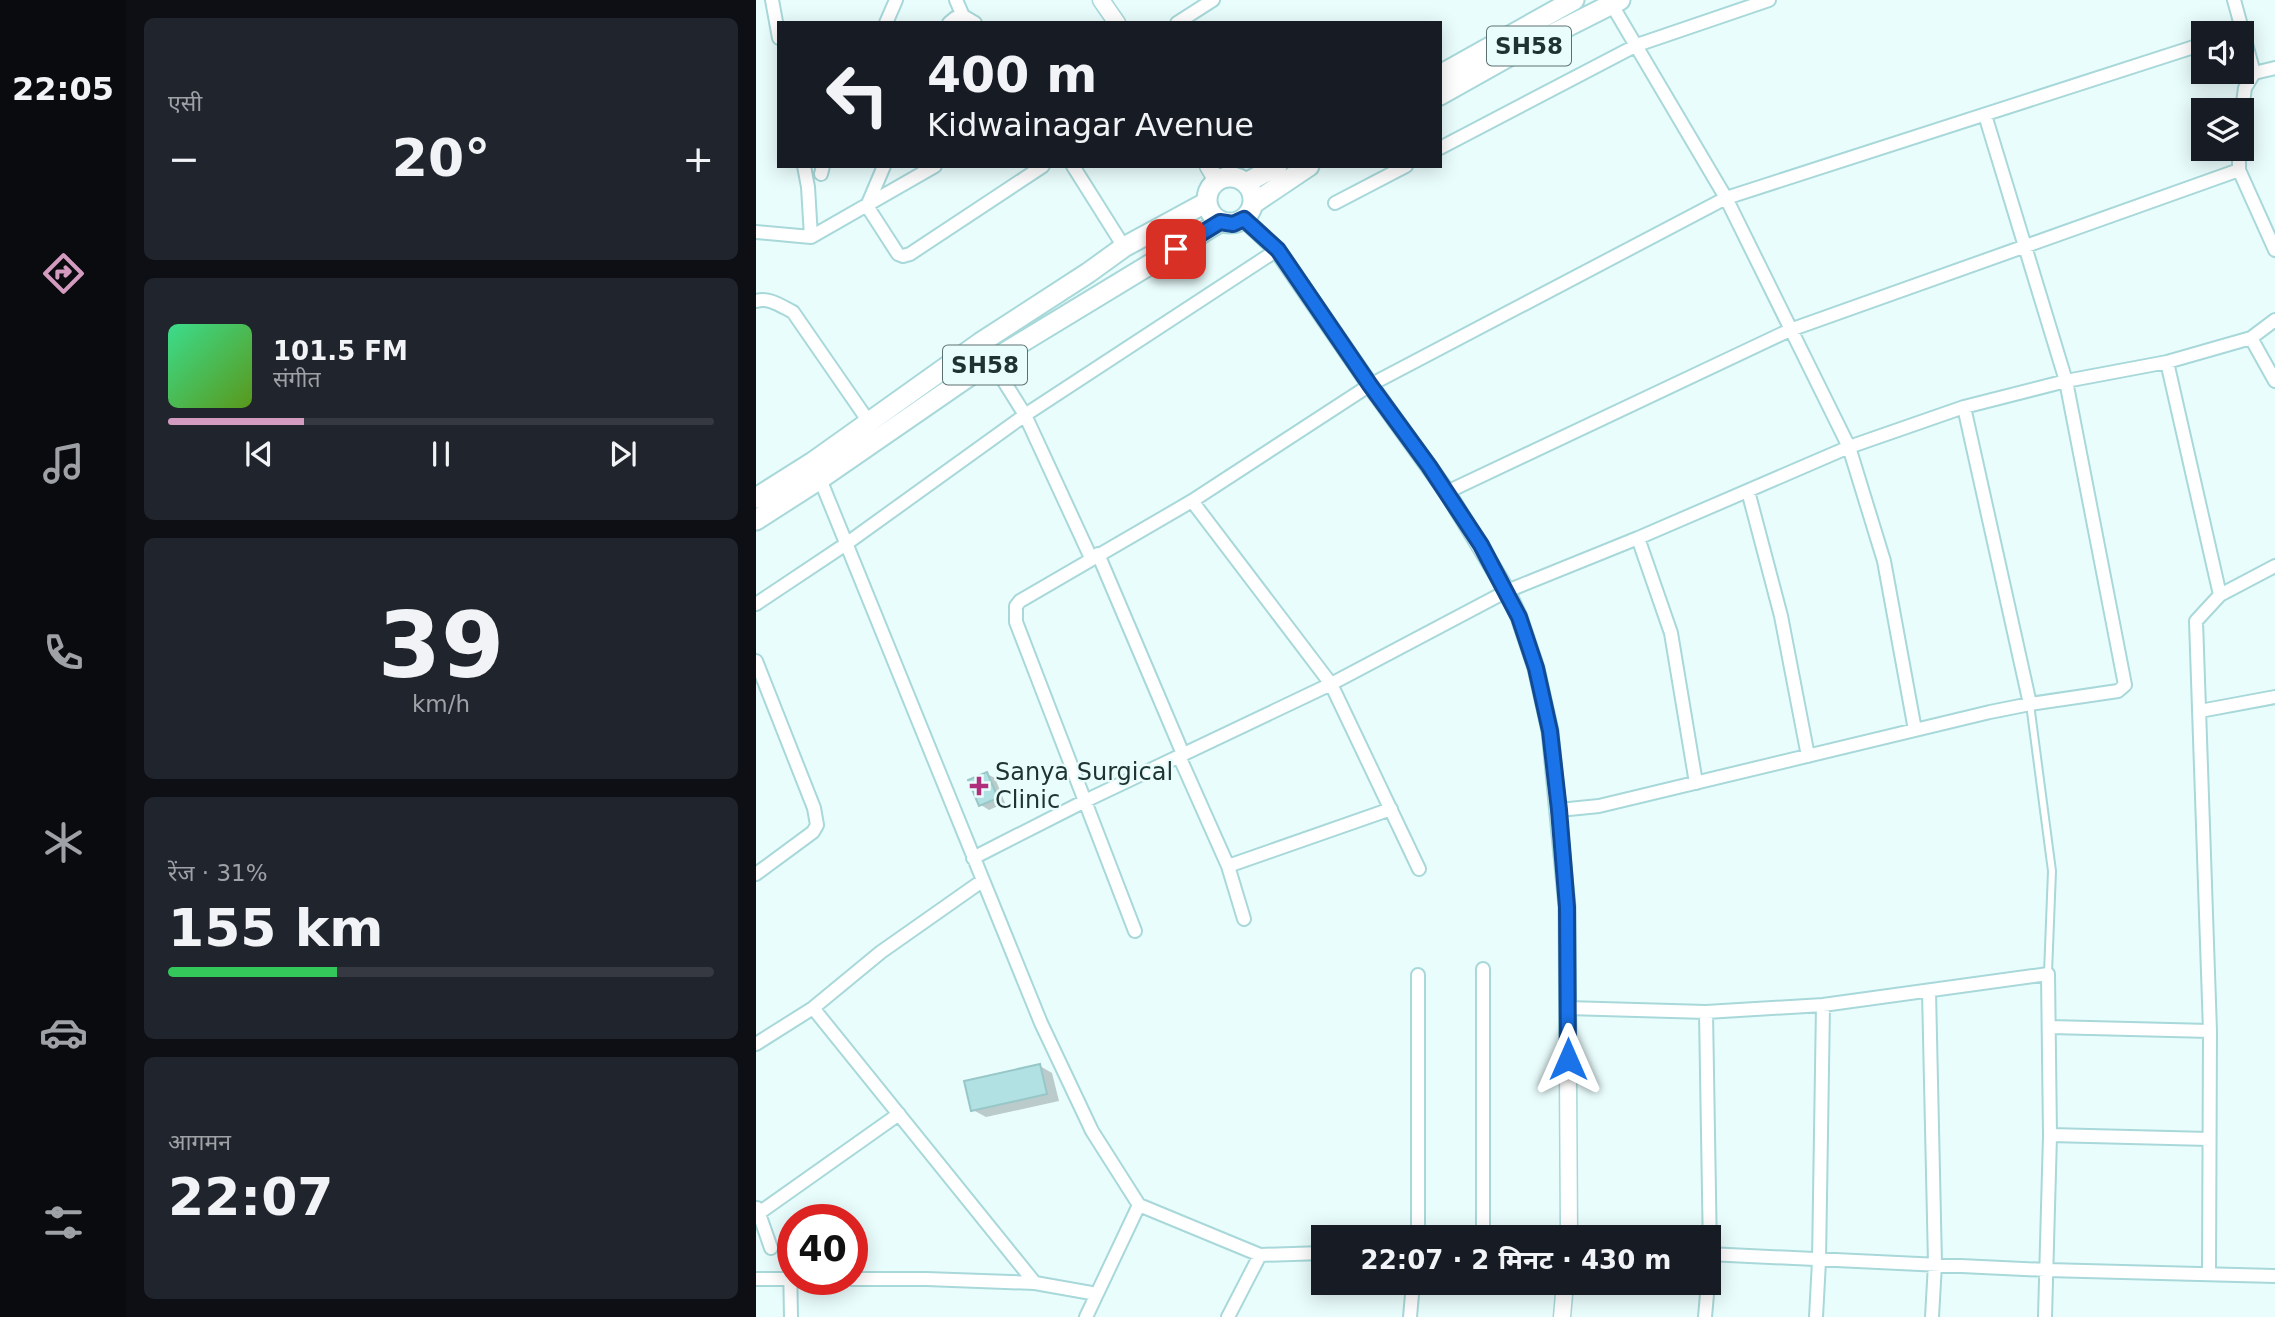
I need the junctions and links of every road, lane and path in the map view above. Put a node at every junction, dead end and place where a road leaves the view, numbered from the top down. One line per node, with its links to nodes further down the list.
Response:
1 (772, 0): 16 (street)
2 (896, 0): 11 (street)
3 (956, 0): 10 (street)
4 (1101, 0): 13 (street)
5 (1213, 0): 14 (street)
6 (1574, 0): 21 (main road, SH58)
7 (1769, 0): 17 (street)
8 (2234, 0): 15 (street)
9 (1614, 1): 17 (street); 22 (main road, SH58)
10 (969, 20): 12 (street)
11 (887, 21)
12 (951, 21)
13 (1115, 21)
14 (1180, 21)
15 (2237, 21)
16 (777, 27)
17 (1637, 45): 25 (street); 38 (street)
18 (2191, 48): 24 (street)
19 (2275, 68): 20 (street)
20 (2255, 73): 23 (street)
21 (1442, 74)
22 (1442, 94)
23 (2244, 98)
24 (1986, 115): 38 (street); 46 (street)
25 (1442, 147)
26 (2239, 161): 35 (street)
27 (804, 168): 45 (street)
28 (883, 168): 41 (street)
29 (932, 168): 41 (street)
30 (1040, 168): 41 (street)
31 (1074, 168): 47 (street)
32 (1273, 168): 37 (main road)
33 (1306, 168): 42 (main road, SH58)
34 (1402, 168): 40 (street)
35 (2239, 170): 46 (street); 49 (street)
36 (1213, 174): 37 (main road); 39 (main road)
37 (1246, 183): 42 (main road)
38 (1726, 198): 52 (street); 59 (street)
39 (1207, 202): 43 (main road); 47 (main road, SH58)
40 (1335, 204)
41 (867, 206): 45 (street)
42 (1249, 211): 43 (main road, SH58); 48 (street)
43 (1220, 222): 55 (main road, SH58)
44 (756, 232): 45 (street)
45 (811, 237)
46 (2025, 245): 52 (street); 57 (street)
47 (1124, 247): 54 (main road, SH58)
48 (1278, 250): 59 (street); 61 (street)
49 (2275, 250)
50 (756, 301): 62 (street)
51 (2275, 320): 53 (street)
52 (1790, 330): 63 (street); 66 (street)
53 (2251, 338): 56 (street); 58 (street)
54 (980, 342): 55 (street); 62 (main road, SH58)
55 (991, 361): 61 (street); 64 (main road, SH58)
56 (2167, 362): 57 (street); 75 (street)
57 (2066, 381): 60 (street); 80 (street)
58 (2275, 381)
59 (1370, 385): 66 (street); 68 (street)
60 (1964, 407): 63 (street); 80 (street)
61 (1025, 415): 71 (street); 72 (street)
62 (869, 422): 64 (main road, SH58)
63 (1849, 447): 65 (street); 82 (street)
64 (816, 470): 67 (main road, SH58); 69 (main road, SH58); 71 (street)
65 (1748, 491): 70 (street); 84 (street)
66 (1447, 492): 74 (street)
67 (756, 498)
68 (1192, 501): 72 (street); 78 (street)
69 (756, 520)
70 (1638, 538): 74 (street); 85 (street)
71 (846, 544): 76 (street); 89 (street)
72 (1094, 556): 83 (street); 86 (street)
73 (2275, 566): 75 (street)
74 (1507, 591): 78 (street); 88 (street)
75 (2220, 595): 81 (street)
76 (756, 604)
77 (756, 661): 92 (street)
78 (1331, 684): 83 (street); 87 (street)
79 (2275, 697): 81 (street)
80 (2030, 704): 82 (street); 97 (lane)
81 (2200, 711): 105 (street)
82 (1915, 730): 84 (street)
83 (1181, 755): 86 (street); 90 (street)
84 (1808, 756): 85 (street)
85 (1696, 783): 88 (street)
86 (1085, 801): 89 (street); 95 (street)
87 (1391, 809): 90 (street); 91 (street)
88 (1559, 810): 102 (street)
89 (973, 858): 93 (street)
90 (1228, 866): 94 (street)
91 (1419, 869)
92 (756, 874)
93 (982, 881): 101 (street); 110 (street)
94 (1244, 919)
95 (1135, 931)
96 (1483, 969): 113 (street)
97 (2048, 974): 99 (street); 104 (street)
98 (1418, 975): 112 (street)
99 (1929, 991): 100 (street); 121 (street)
100 (1823, 1005): 103 (street); 120 (street)
101 (813, 1008): 106 (street); 107 (street)
102 (1567, 1008): 103 (street); 114 (street)
103 (1706, 1012): 115 (street)
104 (2050, 1027): 105 (street); 108 (street)
105 (2210, 1031): 109 (street)
106 (756, 1044)
107 (899, 1114): 111 (street); 128 (street)
108 (2050, 1135): 109 (street); 122 (street)
109 (2209, 1139): 123 (street)
110 (1139, 1205): 118 (street); 129 (street)
111 (758, 1210): 116 (street)
112 (1418, 1225)
113 (1483, 1225)
114 (1569, 1225)
115 (1709, 1225)
116 (771, 1248)
117 (1311, 1253): 118 (street)
118 (1260, 1255): 136 (street)
119 (1721, 1255): 120 (street)
120 (1819, 1261): 121 (street); 140 (street)
121 (1935, 1264): 122 (street); 141 (street)
122 (2047, 1270): 123 (street); 142 (street)
123 (2209, 1273): 124 (street)
124 (2275, 1276)
125 (756, 1279): 126 (street)
126 (777, 1279)
127 (868, 1279): 128 (street)
128 (1035, 1283): 129 (street)
129 (1097, 1294): 135 (street)
130 (790, 1295): 134 (street)
131 (1412, 1295): 137 (street)
132 (1564, 1295): 138 (street)
133 (1707, 1295): 139 (street)
134 (790, 1317)
135 (1086, 1317)
136 (1228, 1317)
137 (1410, 1317)
138 (1562, 1317)
139 (1705, 1317)
140 (1816, 1317)
141 (1931, 1317)
142 (2045, 1317)

